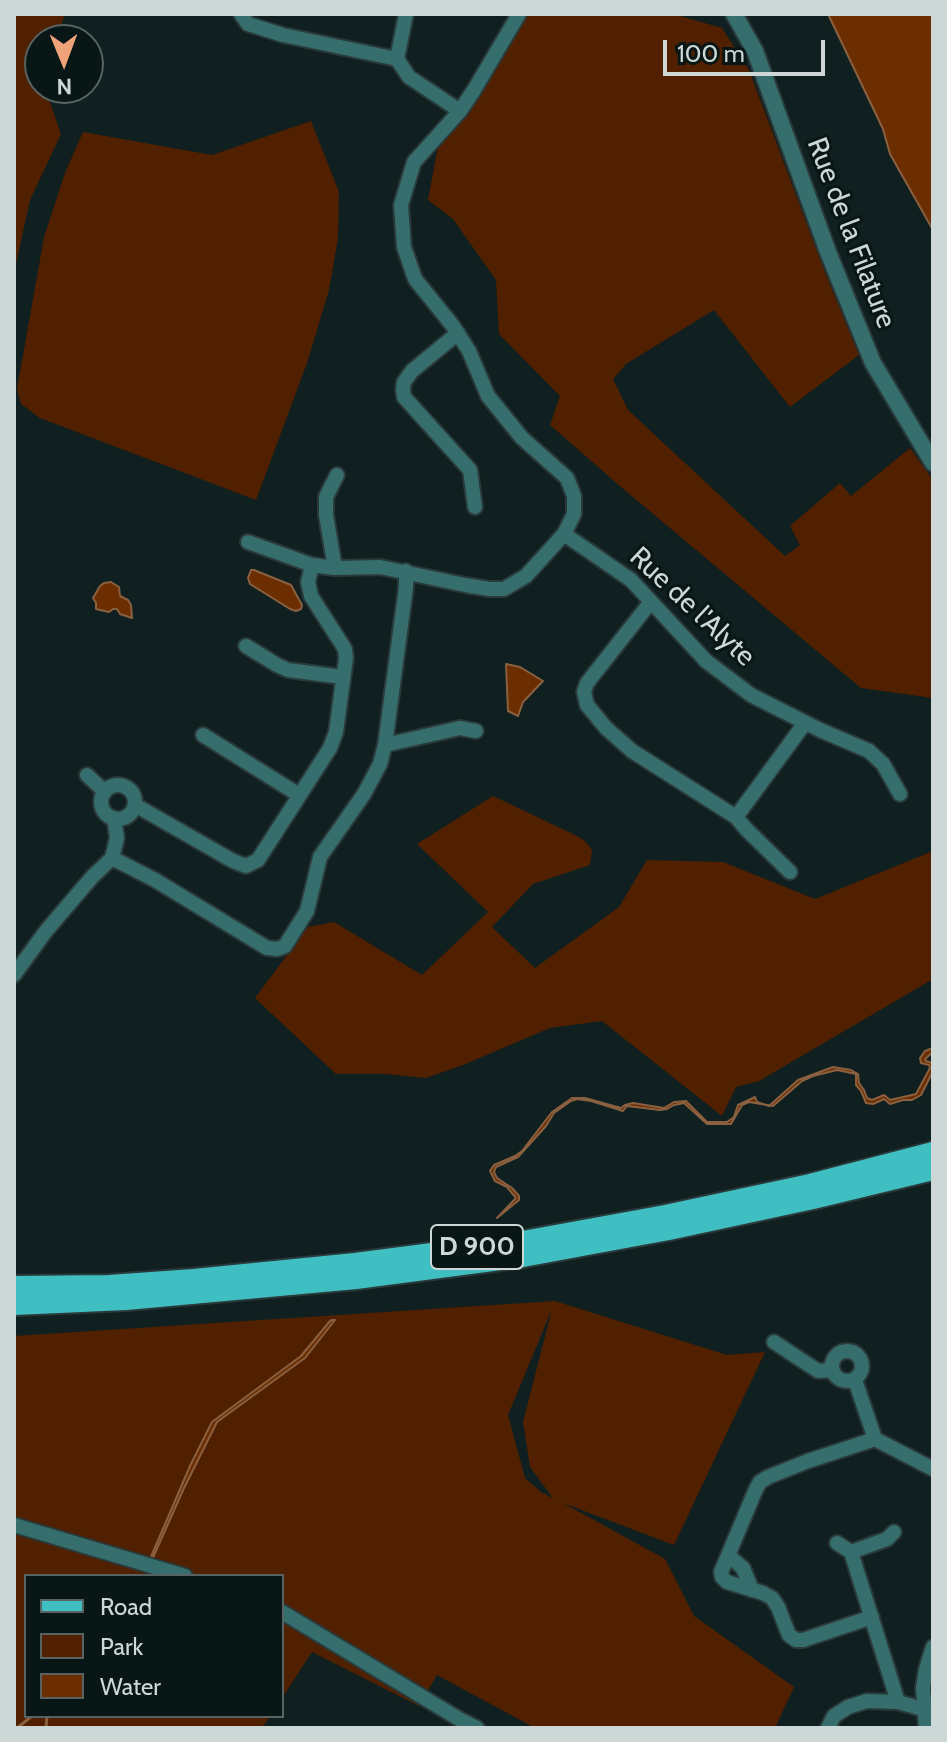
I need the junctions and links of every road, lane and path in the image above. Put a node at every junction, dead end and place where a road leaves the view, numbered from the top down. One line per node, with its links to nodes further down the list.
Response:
1 (241, 14): 5 (street)
2 (406, 14): 5 (street)
3 (519, 14): 6 (street)
4 (734, 14): 8 (street, Rue de la Filature)
5 (397, 59): 6 (street)
6 (460, 111): 7 (street)
7 (458, 333): 10 (street); 11 (street)
8 (933, 463)
9 (337, 475): 14 (street)
10 (475, 507)
11 (564, 534): 15 (street); 16 (street, Rue de l'Alyte)
12 (248, 542): 13 (street)
13 (312, 565): 14 (street); 18 (street)
14 (335, 568): 15 (street)
15 (406, 571): 22 (street)
16 (650, 603): 19 (street, Rue de l'Alyte); 28 (street)
17 (246, 646): 18 (street)
18 (343, 677): 26 (street)
19 (805, 723): 25 (street, Rue de l'Alyte); 28 (street)
20 (476, 731): 22 (street)
21 (203, 735): 26 (street)
22 (385, 745): 30 (street)
23 (87, 775): 24 (street)
24 (105, 792): 27 (street); 29 (street)
25 (900, 794)
26 (299, 795): 27 (street)
27 (135, 805): 29 (street)
28 (736, 817): 31 (street)
29 (114, 818): 30 (street)
30 (112, 858): 32 (street)
31 (790, 872)
32 (14, 975)
33 (933, 1152): 35 (main road, D 900)
34 (933, 1170): 36 (main road, D 900)
35 (14, 1286)
36 (14, 1305)
37 (774, 1342): 38 (street)
38 (832, 1370): 39 (street); 39 (street)
39 (855, 1380): 40 (street)
40 (875, 1439): 41 (street); 48 (street)
41 (933, 1469)
42 (14, 1525): 46 (street)
43 (894, 1532): 45 (street)
44 (837, 1543): 45 (street)
45 (851, 1552): 48 (street)
46 (178, 1574)
47 (284, 1613): 52 (street)
48 (872, 1617): 50 (street)
49 (933, 1647): 51 (street)
50 (898, 1702): 51 (street); 53 (street)
51 (928, 1711): 54 (street)
52 (477, 1728)
53 (828, 1728)
54 (926, 1728)

